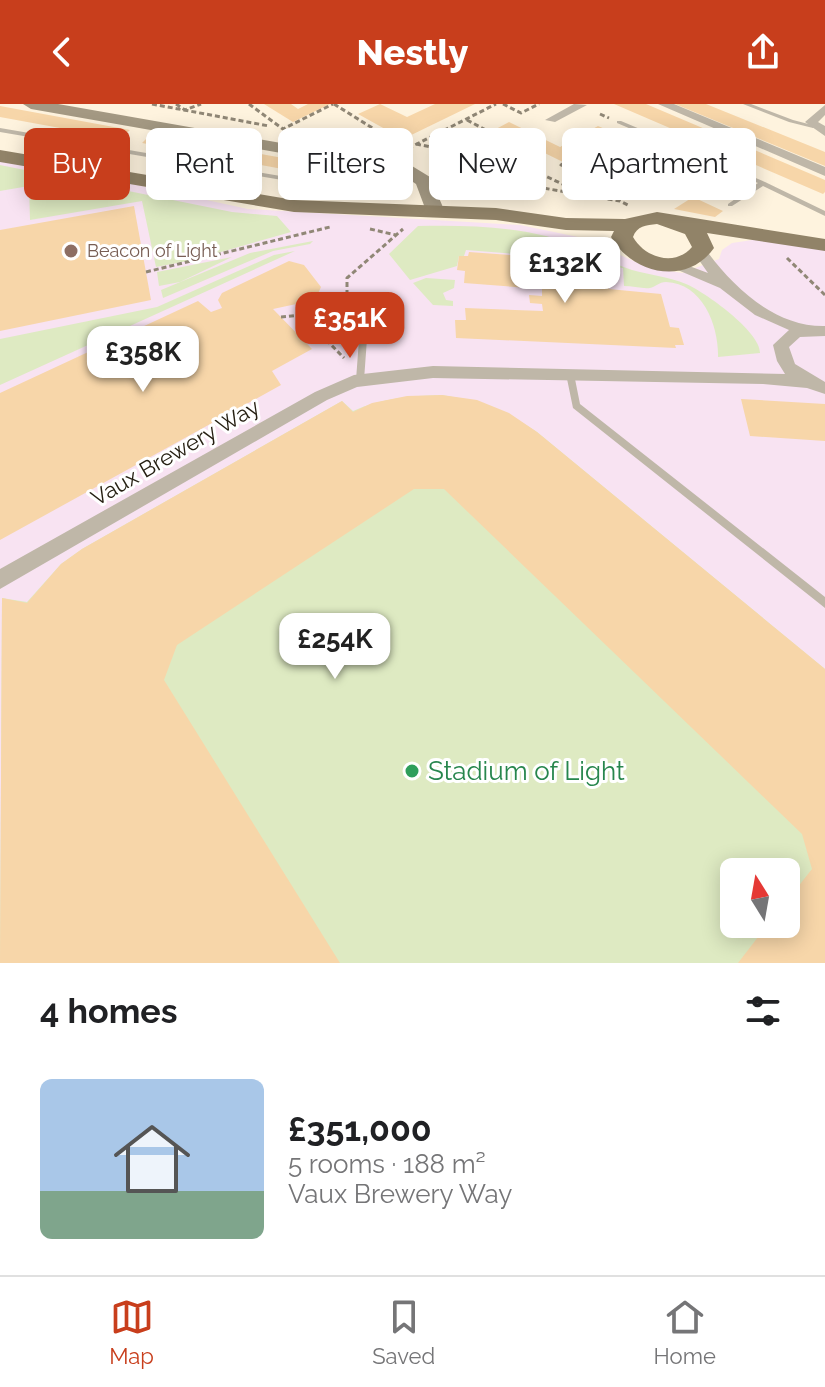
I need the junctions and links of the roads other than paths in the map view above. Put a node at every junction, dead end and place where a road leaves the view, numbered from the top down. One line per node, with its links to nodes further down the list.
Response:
1 (31, 104): 10 (street)
2 (664, 104): 12 (street)
3 (746, 104): 8 (lane)
4 (583, 106): 6 (street)
5 (825, 108): 8 (street)
6 (551, 120)
7 (619, 122): 15 (lane)
8 (819, 129)
9 (0, 130): 14 (lane)
10 (278, 147)
11 (0, 156): 17 (main road)
12 (825, 172)
13 (413, 174): 17 (street)
14 (278, 177)
15 (763, 183): 16 (lane); 18 (lane)
16 (730, 205)
17 (435, 212): 20 (main road)
18 (825, 214)
19 (681, 223): 21 (main road); 22 (main road); 24 (main road)
20 (566, 224): 21 (main road); 25 (main road)
21 (629, 225): 25 (main road)
22 (755, 233): 23 (main road); 24 (main road)
23 (825, 245)
24 (702, 251): 26 (main road); 27 (street)
25 (631, 252): 26 (main road)
26 (673, 265): 27 (street)
27 (721, 283): 29 (street)
28 (347, 309): 35 (lane)
29 (754, 310): 30 (street); 31 (street)
30 (817, 330): 31 (street)
31 (781, 345): 32 (street)
32 (786, 365): 34 (street); 36 (street)
33 (570, 374): 34 (street, Vaux Brewery Way); 35 (street, Vaux Brewery Way); 38 (lane)
34 (763, 378): 36 (street, Vaux Brewery Way)
35 (360, 380): 37 (street, Vaux Brewery Way)
36 (816, 385)
37 (0, 580)
38 (825, 603)

